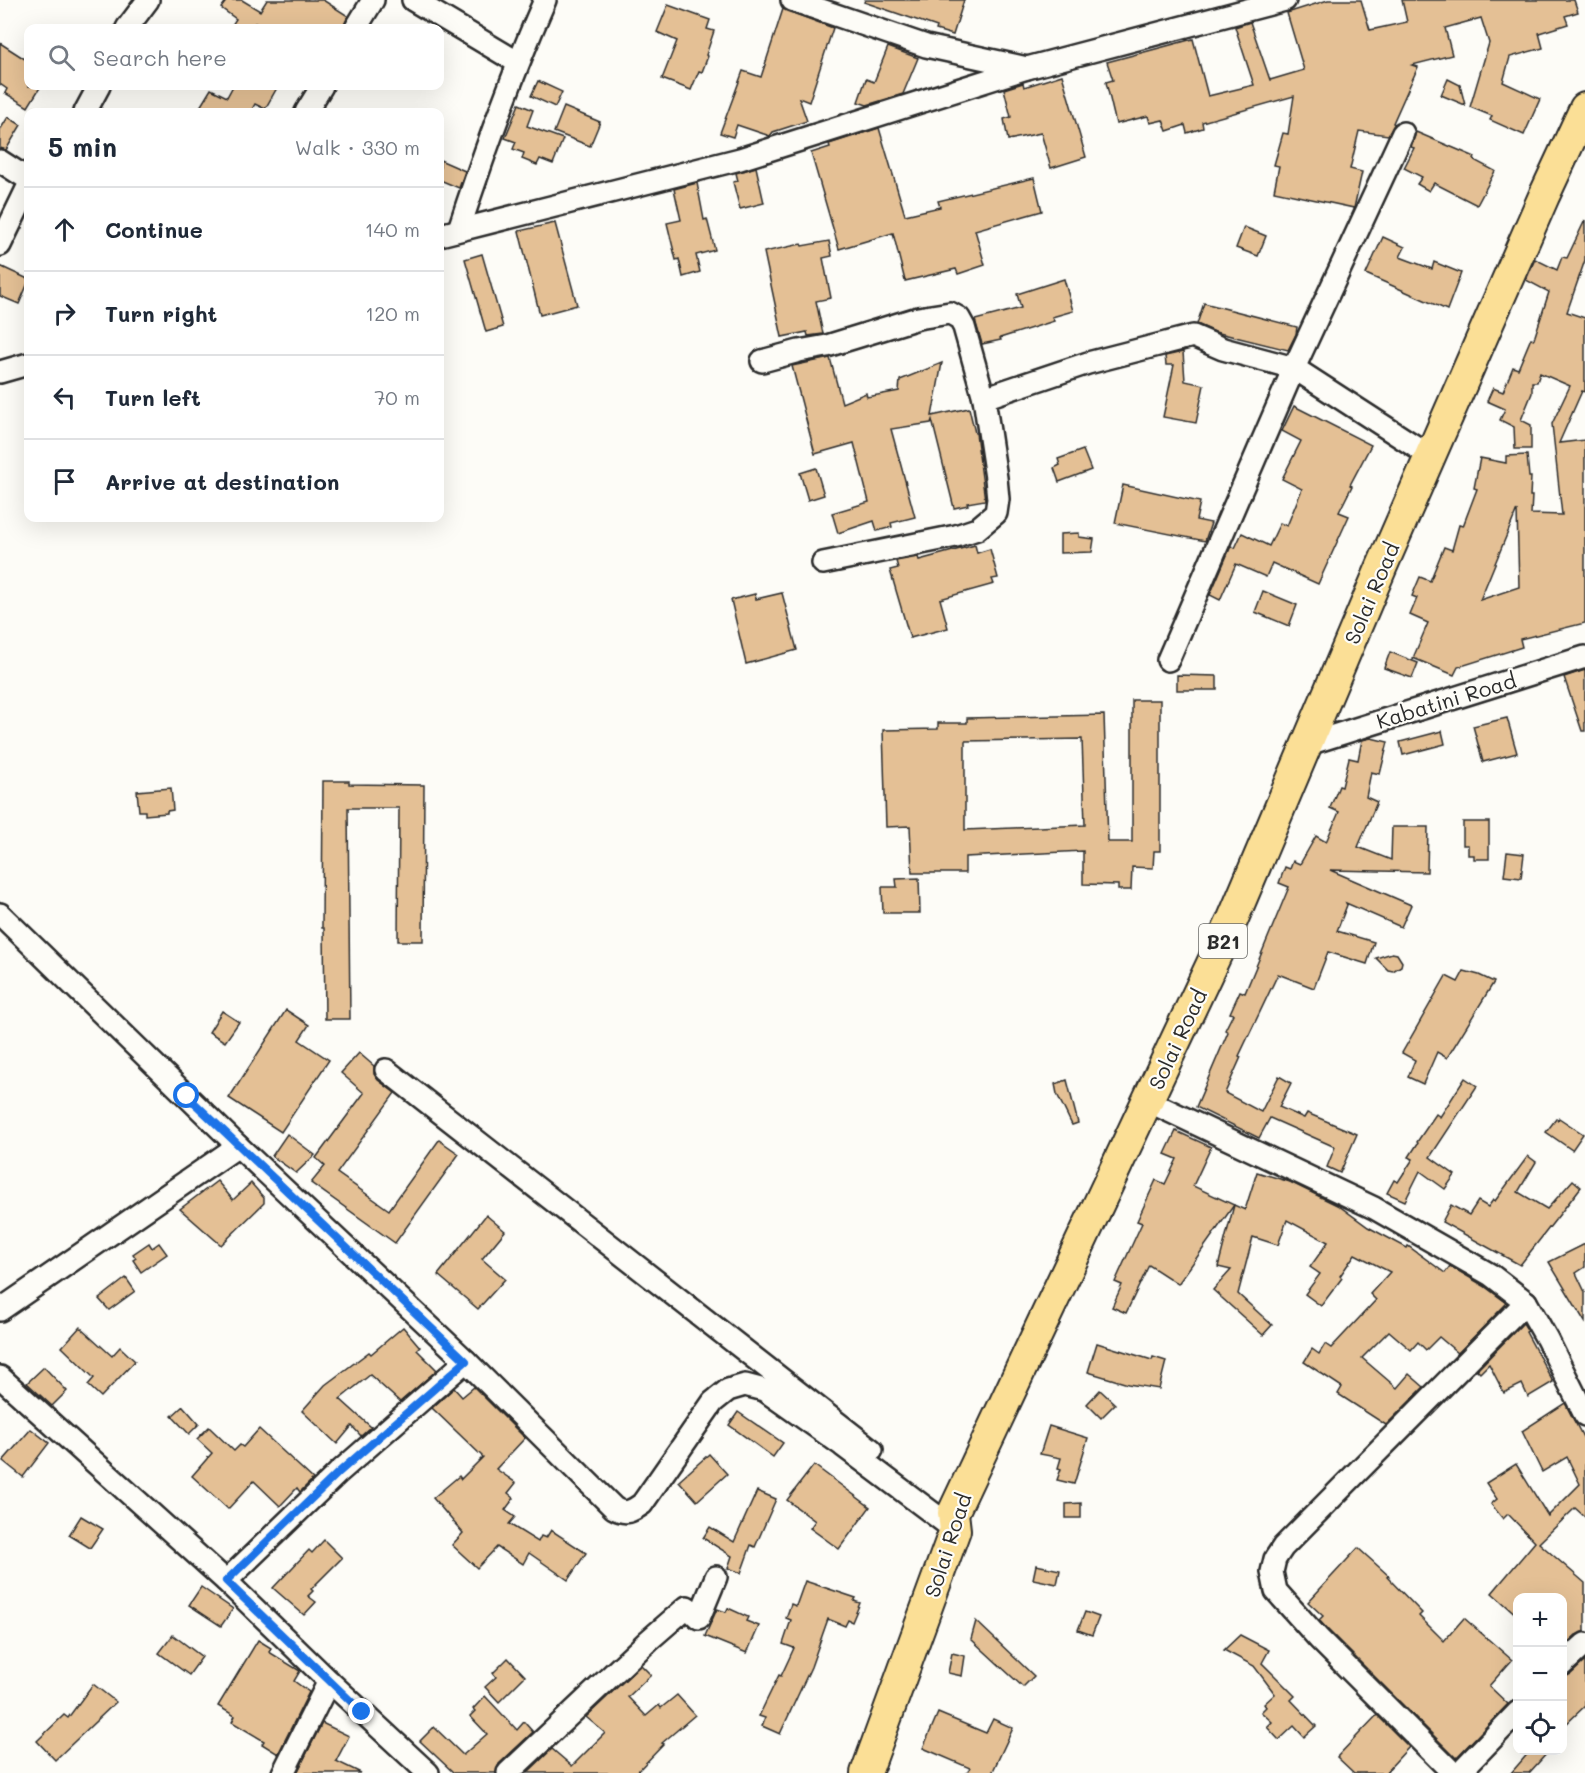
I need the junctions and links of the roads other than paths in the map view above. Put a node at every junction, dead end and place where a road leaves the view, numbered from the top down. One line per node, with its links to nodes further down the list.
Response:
1 (148, 0): 7 (street)
2 (373, 0): 8 (street)
3 (413, 0): 9 (street)
4 (545, 0): 9 (street)
5 (792, 0): 10 (street)
6 (1285, 0): 10 (street)
7 (130, 24)
8 (358, 24)
9 (517, 62): 20 (street)
10 (1027, 68): 20 (street)
11 (97, 90): 13 (street)
12 (320, 90): 14 (street)
13 (87, 108)
14 (308, 108)
15 (1585, 108): 27 (highway, Solai Road / B21)
16 (1403, 133): 24 (street)
17 (0, 161): 18 (street)
18 (24, 176)
19 (24, 195): 21 (street)
20 (449, 232)
21 (0, 245)
22 (762, 361): 26 (street)
23 (24, 365): 25 (street)
24 (1294, 368): 26 (street); 27 (street); 30 (street)
25 (0, 372)
26 (984, 398): 28 (street)
27 (1430, 456): 31 (highway, Solai Road / B21)
28 (823, 563)
29 (1585, 657): 31 (street, Kabatini Road)
30 (1168, 660)
31 (1308, 744): 34 (highway, Solai Road / B21)
32 (0, 914): 35 (street)
33 (386, 1070): 41 (street)
34 (1148, 1101): 36 (street); 41 (highway, Solai Road / B21)
35 (238, 1146): 37 (street); 38 (street)
36 (1526, 1302): 40 (street); 52 (street)
37 (0, 1310)
38 (466, 1361): 41 (street); 43 (street)
39 (0, 1377): 43 (street)
40 (1585, 1415)
41 (954, 1522): 51 (highway, Solai Road / B21)
42 (716, 1577): 50 (street)
43 (226, 1581): 46 (street)
44 (1585, 1644): 45 (street)
45 (1567, 1661)
46 (329, 1682): 48 (street); 49 (street)
47 (1513, 1717): 53 (street)
48 (283, 1773)
49 (428, 1773)
50 (508, 1773)
51 (866, 1773)
52 (1453, 1773)
53 (1459, 1773)

